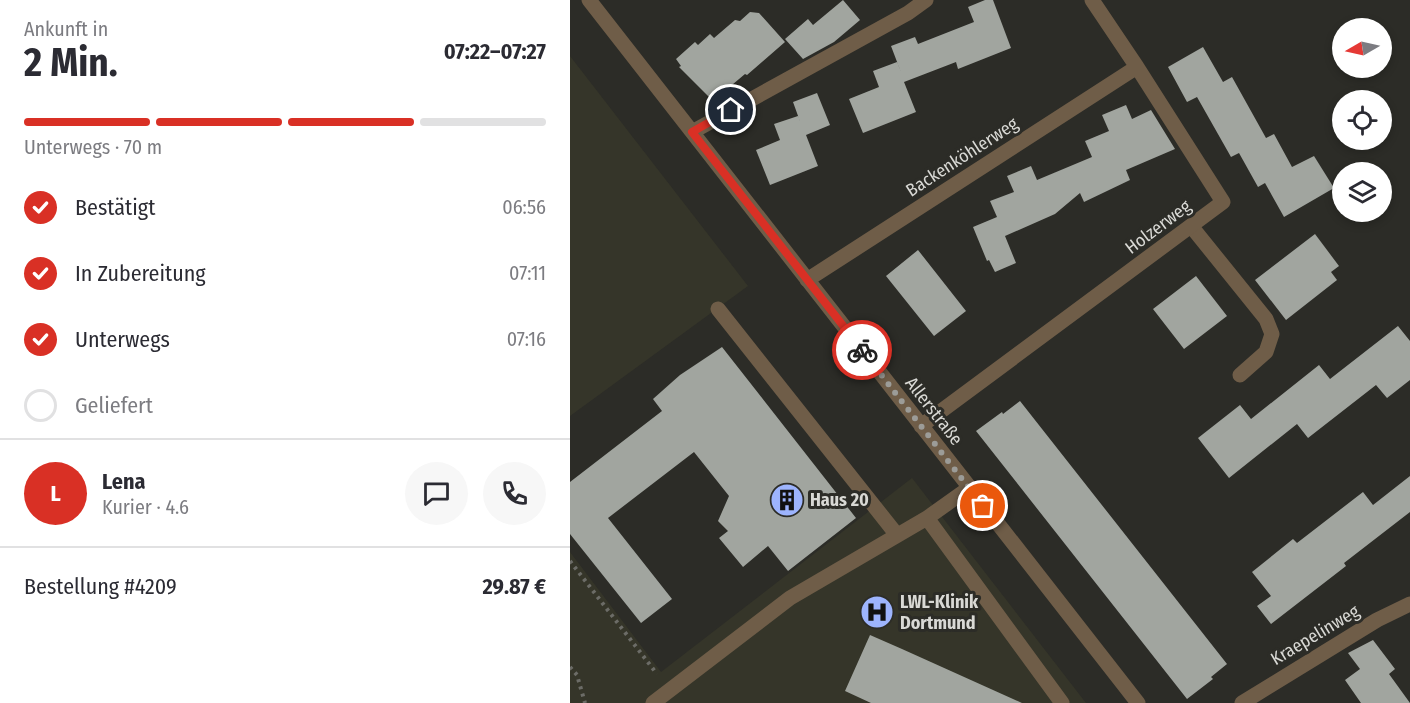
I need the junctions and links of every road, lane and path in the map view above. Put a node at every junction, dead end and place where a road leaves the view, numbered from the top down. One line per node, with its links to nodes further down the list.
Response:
1 (589, 0): 5 (street, Allerstraße)
2 (926, 0): 5 (street)
3 (1092, 0): 4 (street, Holzerweg)
4 (1137, 67): 6 (street, Holzerweg); 7 (street, Backenköhlerweg)
5 (692, 132): 7 (street, Allerstraße)
6 (1191, 226): 9 (street); 10 (street, Holzerweg)
7 (807, 280): 10 (street, Allerstraße)
8 (718, 309): 13 (street)
9 (1240, 375)
10 (921, 426): 11 (street, Allerstraße)
11 (969, 488): 12 (street); 21 (street, Allerstraße)
12 (927, 518): 13 (street); 20 (street)
13 (897, 535): 17 (street)
14 (570, 561): 17 (path)
15 (1410, 604): 22 (street, Kraepelinweg)
16 (570, 667): 18 (path)
17 (670, 691): 19 (street)
18 (585, 703)
19 (653, 703)
20 (1062, 703)
21 (1138, 703)
22 (1242, 703)

